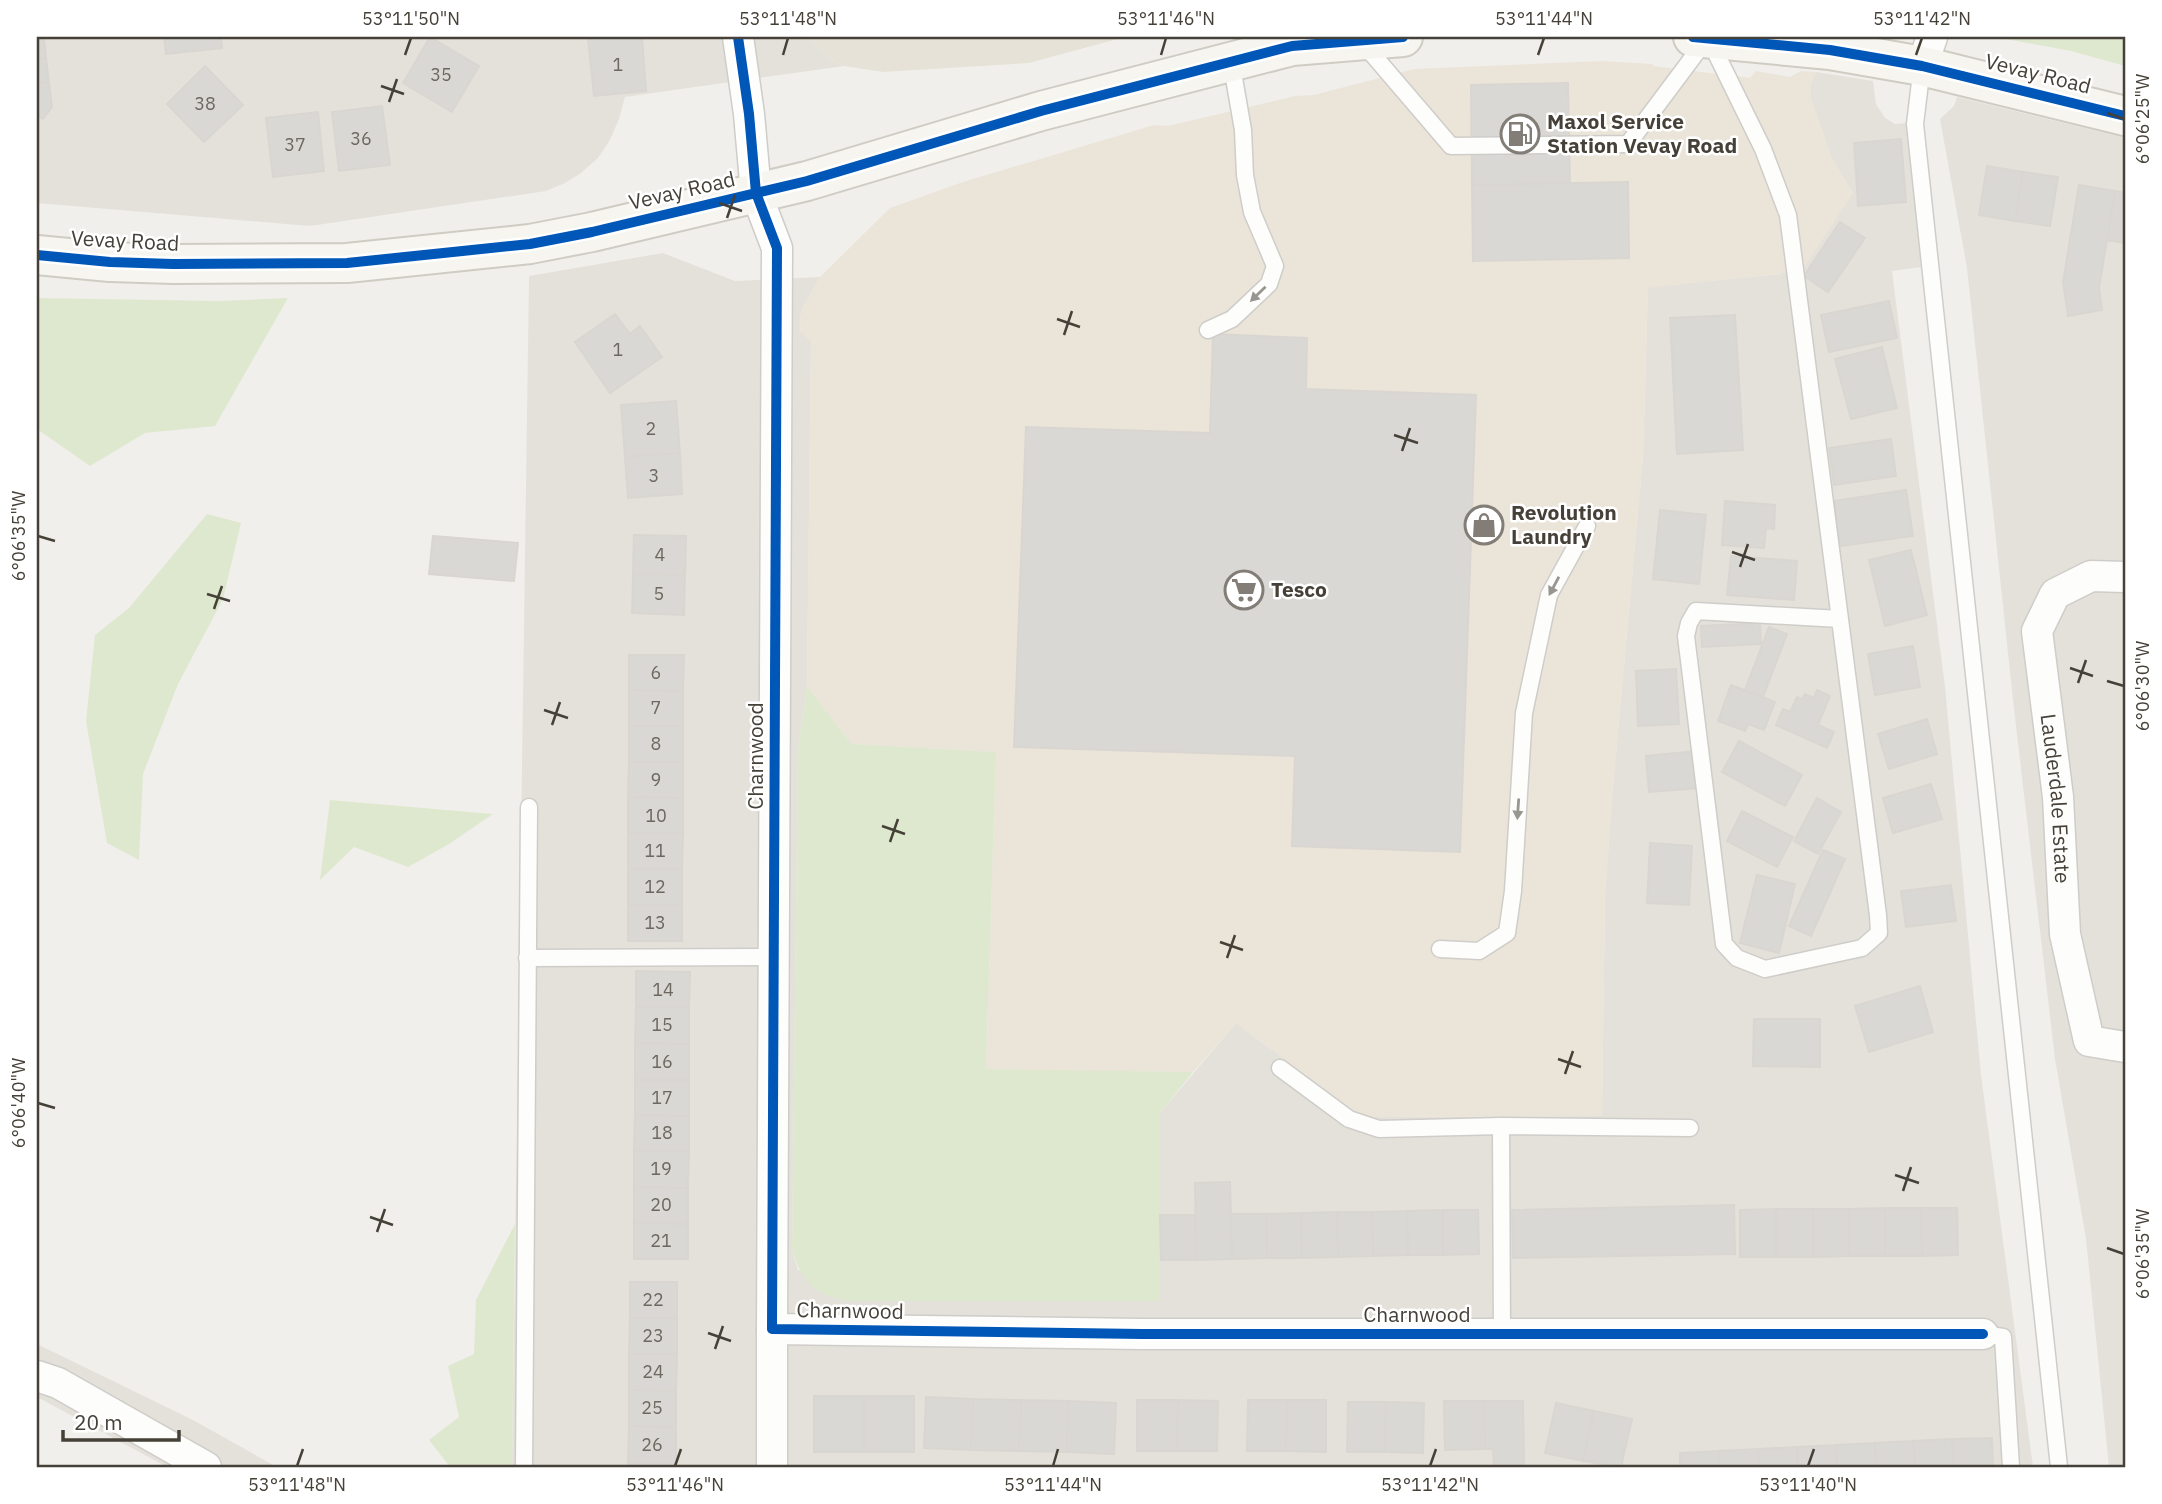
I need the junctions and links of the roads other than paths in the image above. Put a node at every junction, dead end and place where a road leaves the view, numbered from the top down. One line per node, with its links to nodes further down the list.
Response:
1 (738, 37): 9 (street, Charnwood)
2 (1403, 37): 5 (main road, Vevay Road)
3 (1693, 37): 4 (main road, Vevay Road)
4 (1708, 37): 5 (lane); 6 (main road, Vevay Road); 14 (lane)
5 (1360, 38): 7 (main road, Vevay Road)
6 (1927, 52): 8 (main road, Vevay Road); 31 (lane)
7 (1231, 61): 9 (main road, Vevay Road); 11 (lane, one-way to 11)
8 (2125, 116)
9 (756, 193): 10 (main road, Vevay Road); 17 (street, Charnwood)
10 (37, 255)
11 (1208, 330)
12 (1587, 526): 16 (lane, one-way to 16)
13 (2125, 577): 19 (street, Lauderdale Estate)
14 (1840, 619): 14 (lane)
15 (529, 807): 18 (lane)
16 (1440, 949)
17 (775, 957): 18 (lane); 23 (street, Charnwood)
18 (527, 958): 28 (lane)
19 (2125, 1047)
20 (1280, 1068): 21 (lane)
21 (1501, 1126): 22 (lane); 24 (lane)
22 (1690, 1128)
23 (772, 1329): 24 (street, Charnwood); 29 (street, Charnwood)
24 (1502, 1334): 25 (street, Charnwood)
25 (1983, 1334): 30 (lane)
26 (37, 1376): 27 (street)
27 (206, 1467)
28 (524, 1467)
29 (772, 1467)
30 (2011, 1467)
31 (2059, 1467)

